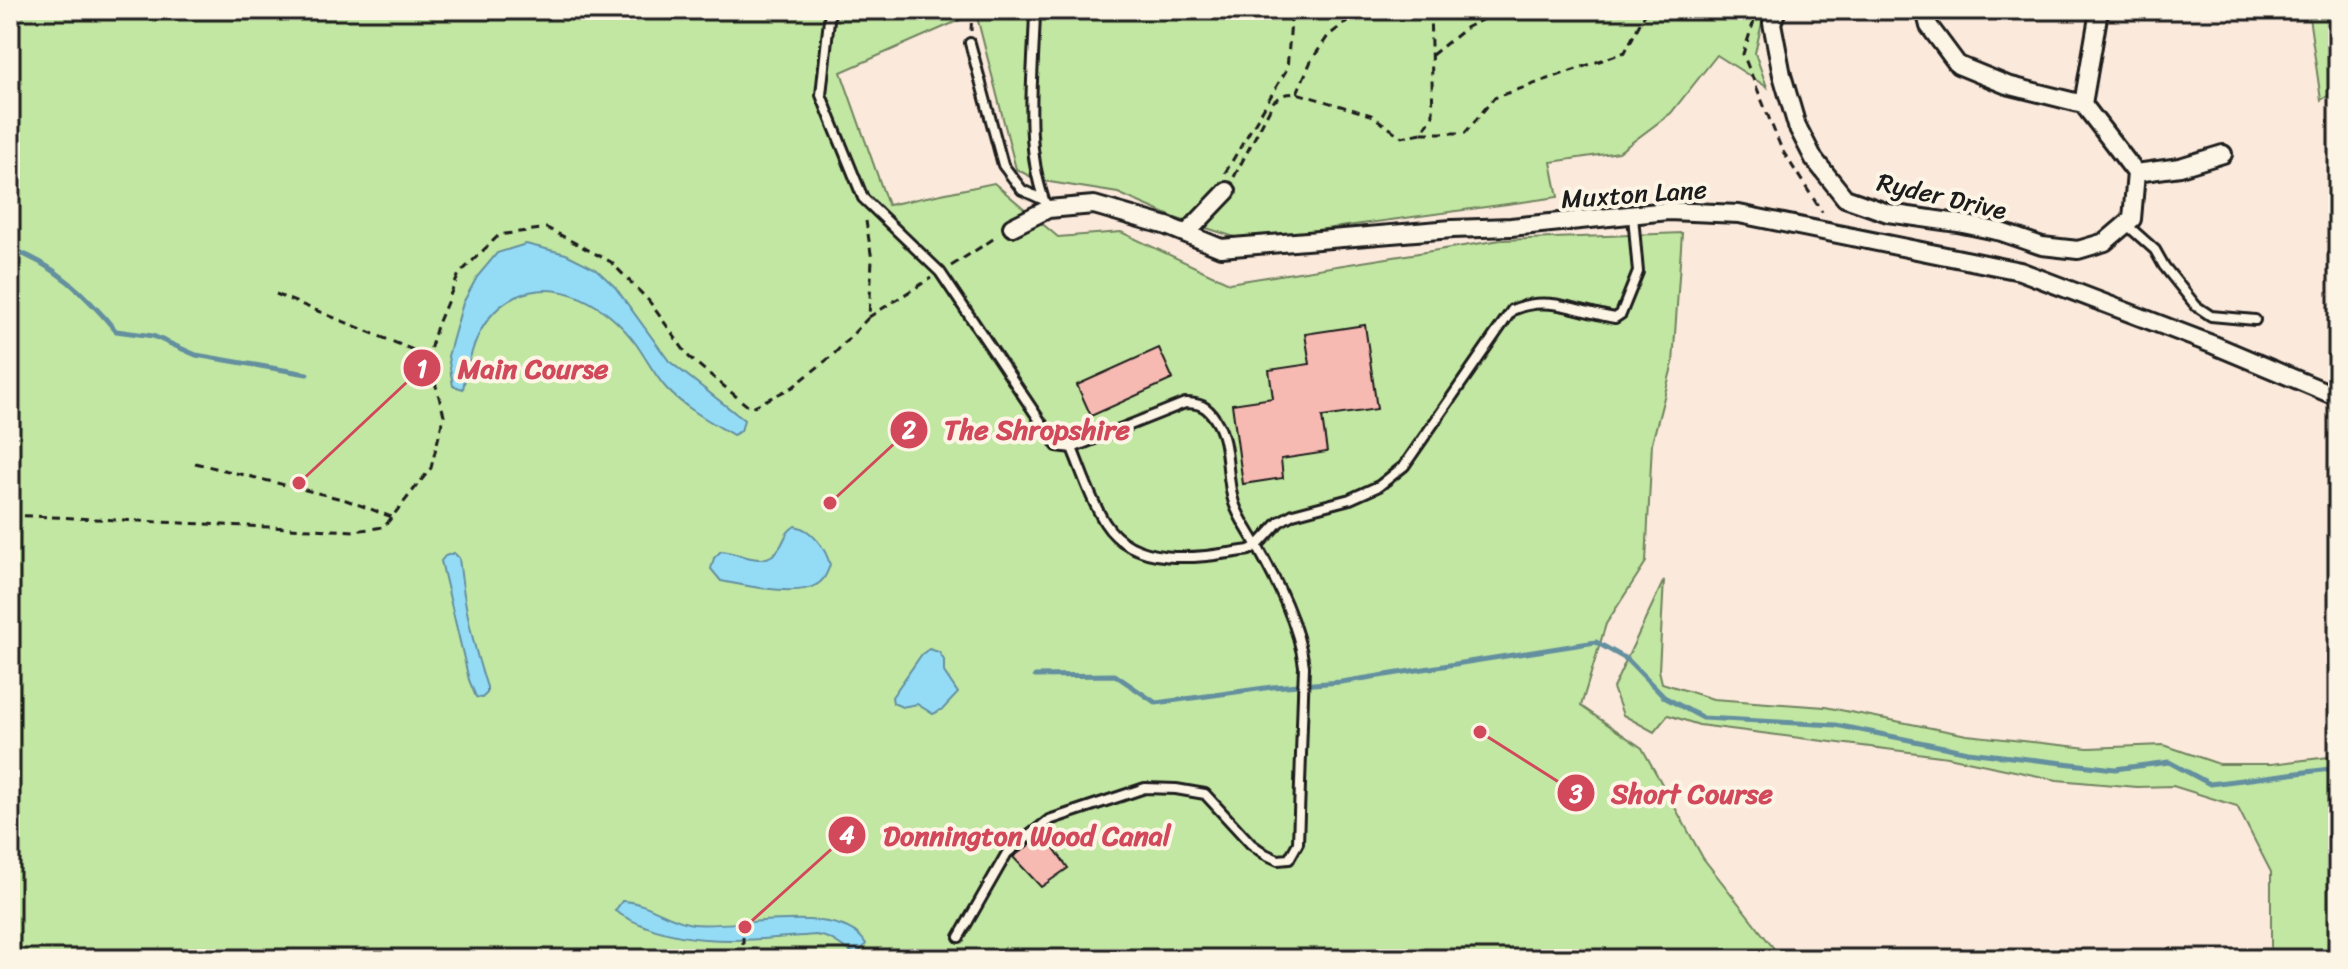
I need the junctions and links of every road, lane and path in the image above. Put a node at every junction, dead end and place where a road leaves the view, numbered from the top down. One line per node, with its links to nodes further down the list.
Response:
1 (830, 10): 21 (lane)
2 (972, 10): 13 (path)
3 (1035, 10): 22 (lane)
4 (1292, 10): 20 (path)
5 (1361, 10): 15 (path)
6 (1430, 10): 14 (path)
7 (1502, 10): 14 (path)
8 (1646, 10): 17 (path)
9 (1758, 10): 27 (path)
10 (1777, 10): 24 (street, Ryder Drive)
11 (1925, 10): 16 (street)
12 (2099, 10): 16 (street)
13 (970, 43): 22 (lane)
14 (1432, 55): 17 (path)
15 (1297, 93): 17 (path); 20 (path)
16 (2083, 104): 19 (street)
17 (1422, 133)
18 (2223, 154): 19 (street)
19 (2136, 173): 24 (street)
20 (1225, 183): 26 (street)
21 (863, 198): 30 (path); 32 (lane)
22 (1046, 205): 25 (street, Muxton Lane); 26 (street, Muxton Lane)
23 (1633, 216): 26 (street, Muxton Lane); 27 (street, Muxton Lane); 36 (lane)
24 (2126, 224): 29 (lane)
25 (1012, 227)
26 (1186, 234)
27 (1838, 235): 31 (street, Muxton Lane)
28 (276, 294): 30 (path)
29 (2255, 320)
30 (428, 357): 35 (path)
31 (2338, 397)
32 (1072, 448): 36 (lane); 36 (lane)
33 (195, 463): 35 (path)
34 (10, 515): 35 (path)
35 (392, 517)
36 (1257, 546): 38 (lane)
37 (743, 919): 39 (path)
38 (959, 937)
39 (743, 945)

